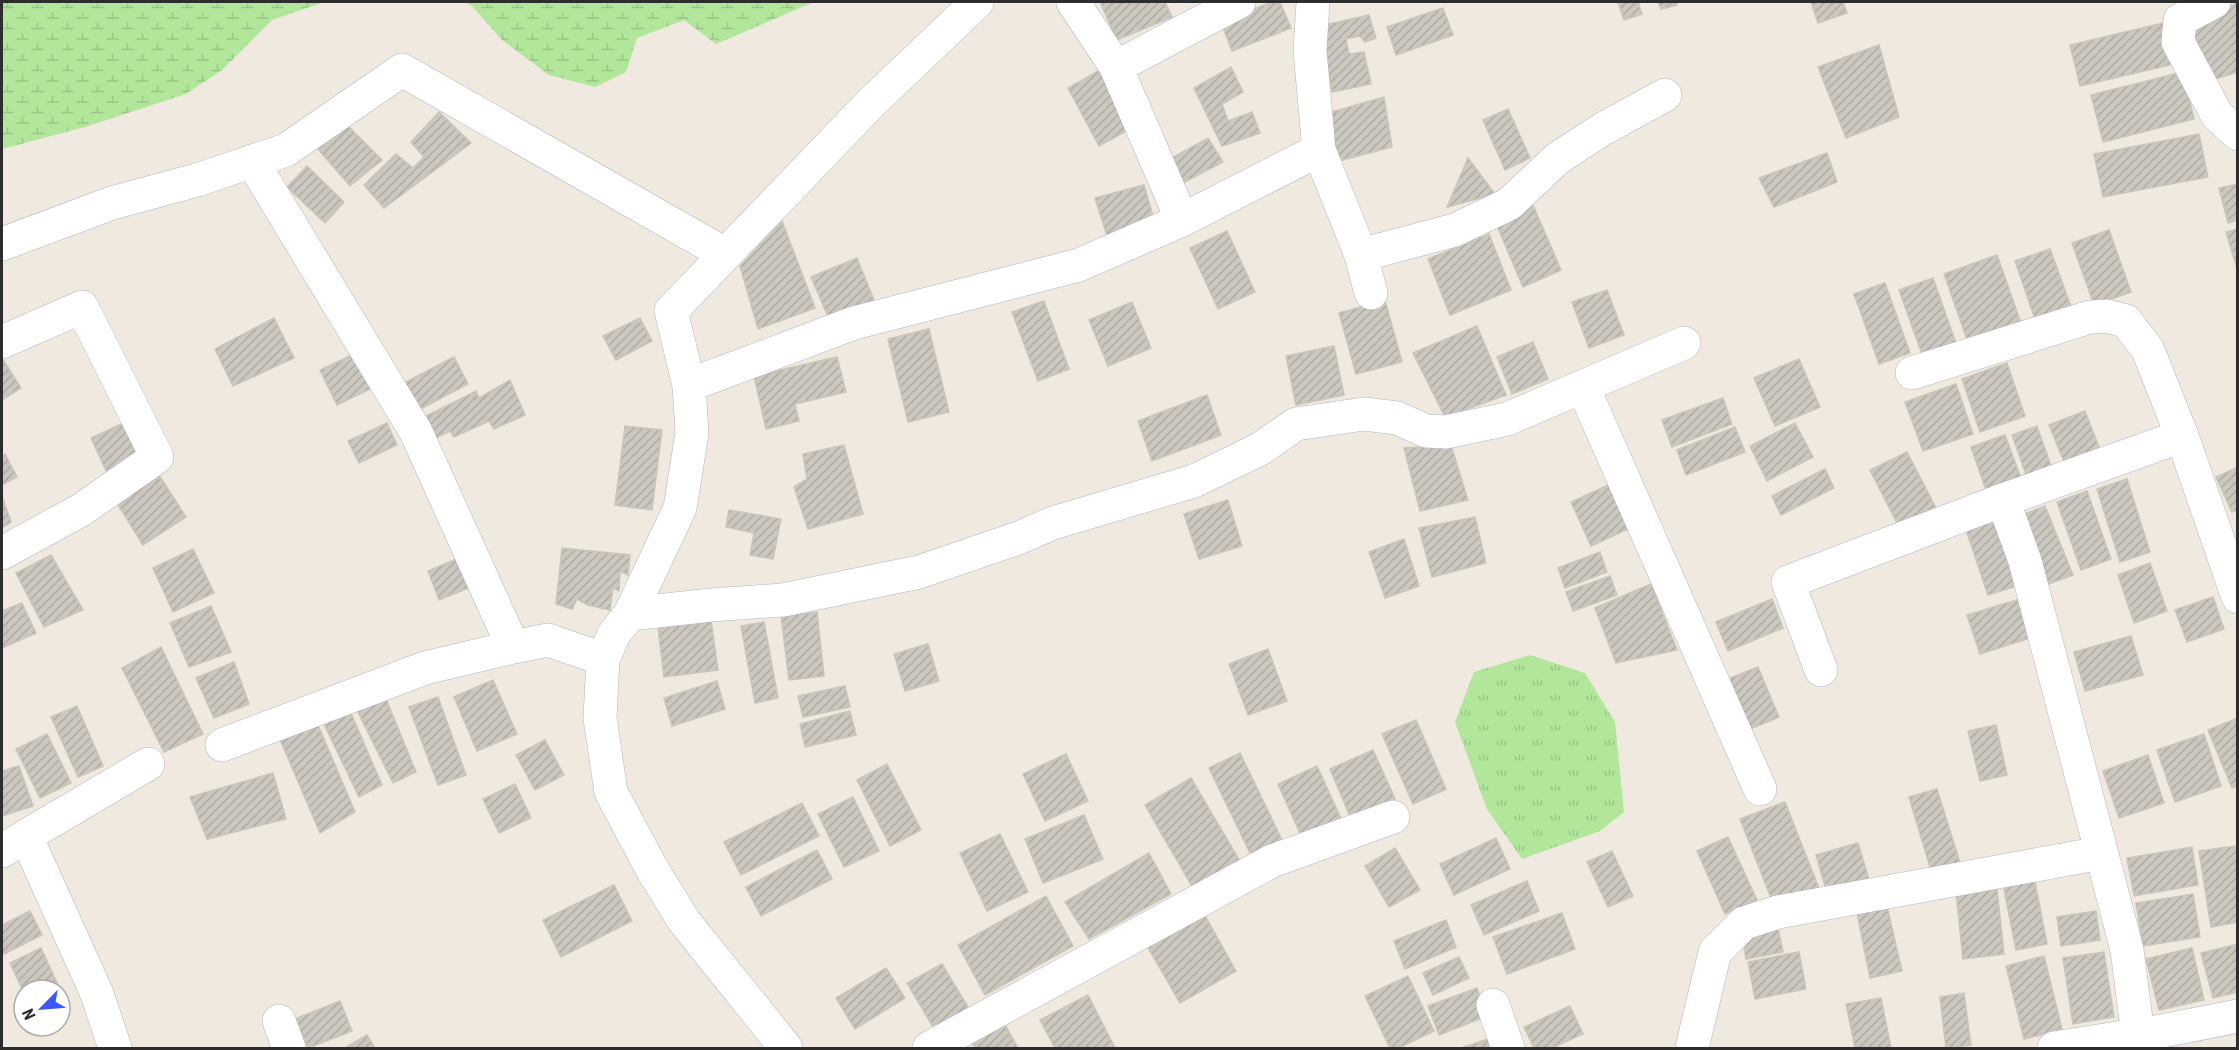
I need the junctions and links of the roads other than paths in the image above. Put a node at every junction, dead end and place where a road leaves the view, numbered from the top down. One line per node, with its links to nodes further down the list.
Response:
1 (977, 2): 13 (street)
2 (1073, 2): 6 (street)
3 (1239, 2): 6 (street)
4 (1312, 2): 9 (street)
5 (2214, 2): 8 (street)
6 (1116, 67): 11 (street)
7 (1665, 95): 14 (street)
8 (2238, 134)
9 (1319, 150): 11 (street); 14 (street)
10 (252, 161): 12 (street); 13 (street); 26 (street)
11 (1182, 220): 19 (street)
12 (2, 244)
13 (725, 254): 19 (street)
14 (1361, 255): 15 (street)
15 (1371, 293)
16 (2, 342): 23 (street)
17 (1684, 343): 20 (street)
18 (1912, 373): 21 (street)
19 (689, 385): 25 (street)
20 (1583, 387): 25 (street); 31 (street)
21 (2182, 436): 22 (street); 24 (street)
22 (2003, 500): 28 (street); 34 (street)
23 (2, 553)
24 (2238, 597)
25 (630, 614): 27 (street)
26 (513, 647): 27 (street); 29 (street)
27 (603, 659): 39 (street)
28 (1821, 670)
29 (222, 745)
30 (148, 764): 33 (street)
31 (1760, 789)
32 (1393, 817): 40 (street)
33 (14, 844): 38 (street)
34 (2101, 854): 37 (street); 42 (street)
35 (1493, 1005): 41 (street)
36 (2238, 1016): 37 (street)
37 (2156, 1038): 43 (street)
38 (115, 1048)
39 (786, 1048)
40 (929, 1048)
41 (1508, 1048)
42 (1692, 1048)
43 (2054, 1048)

